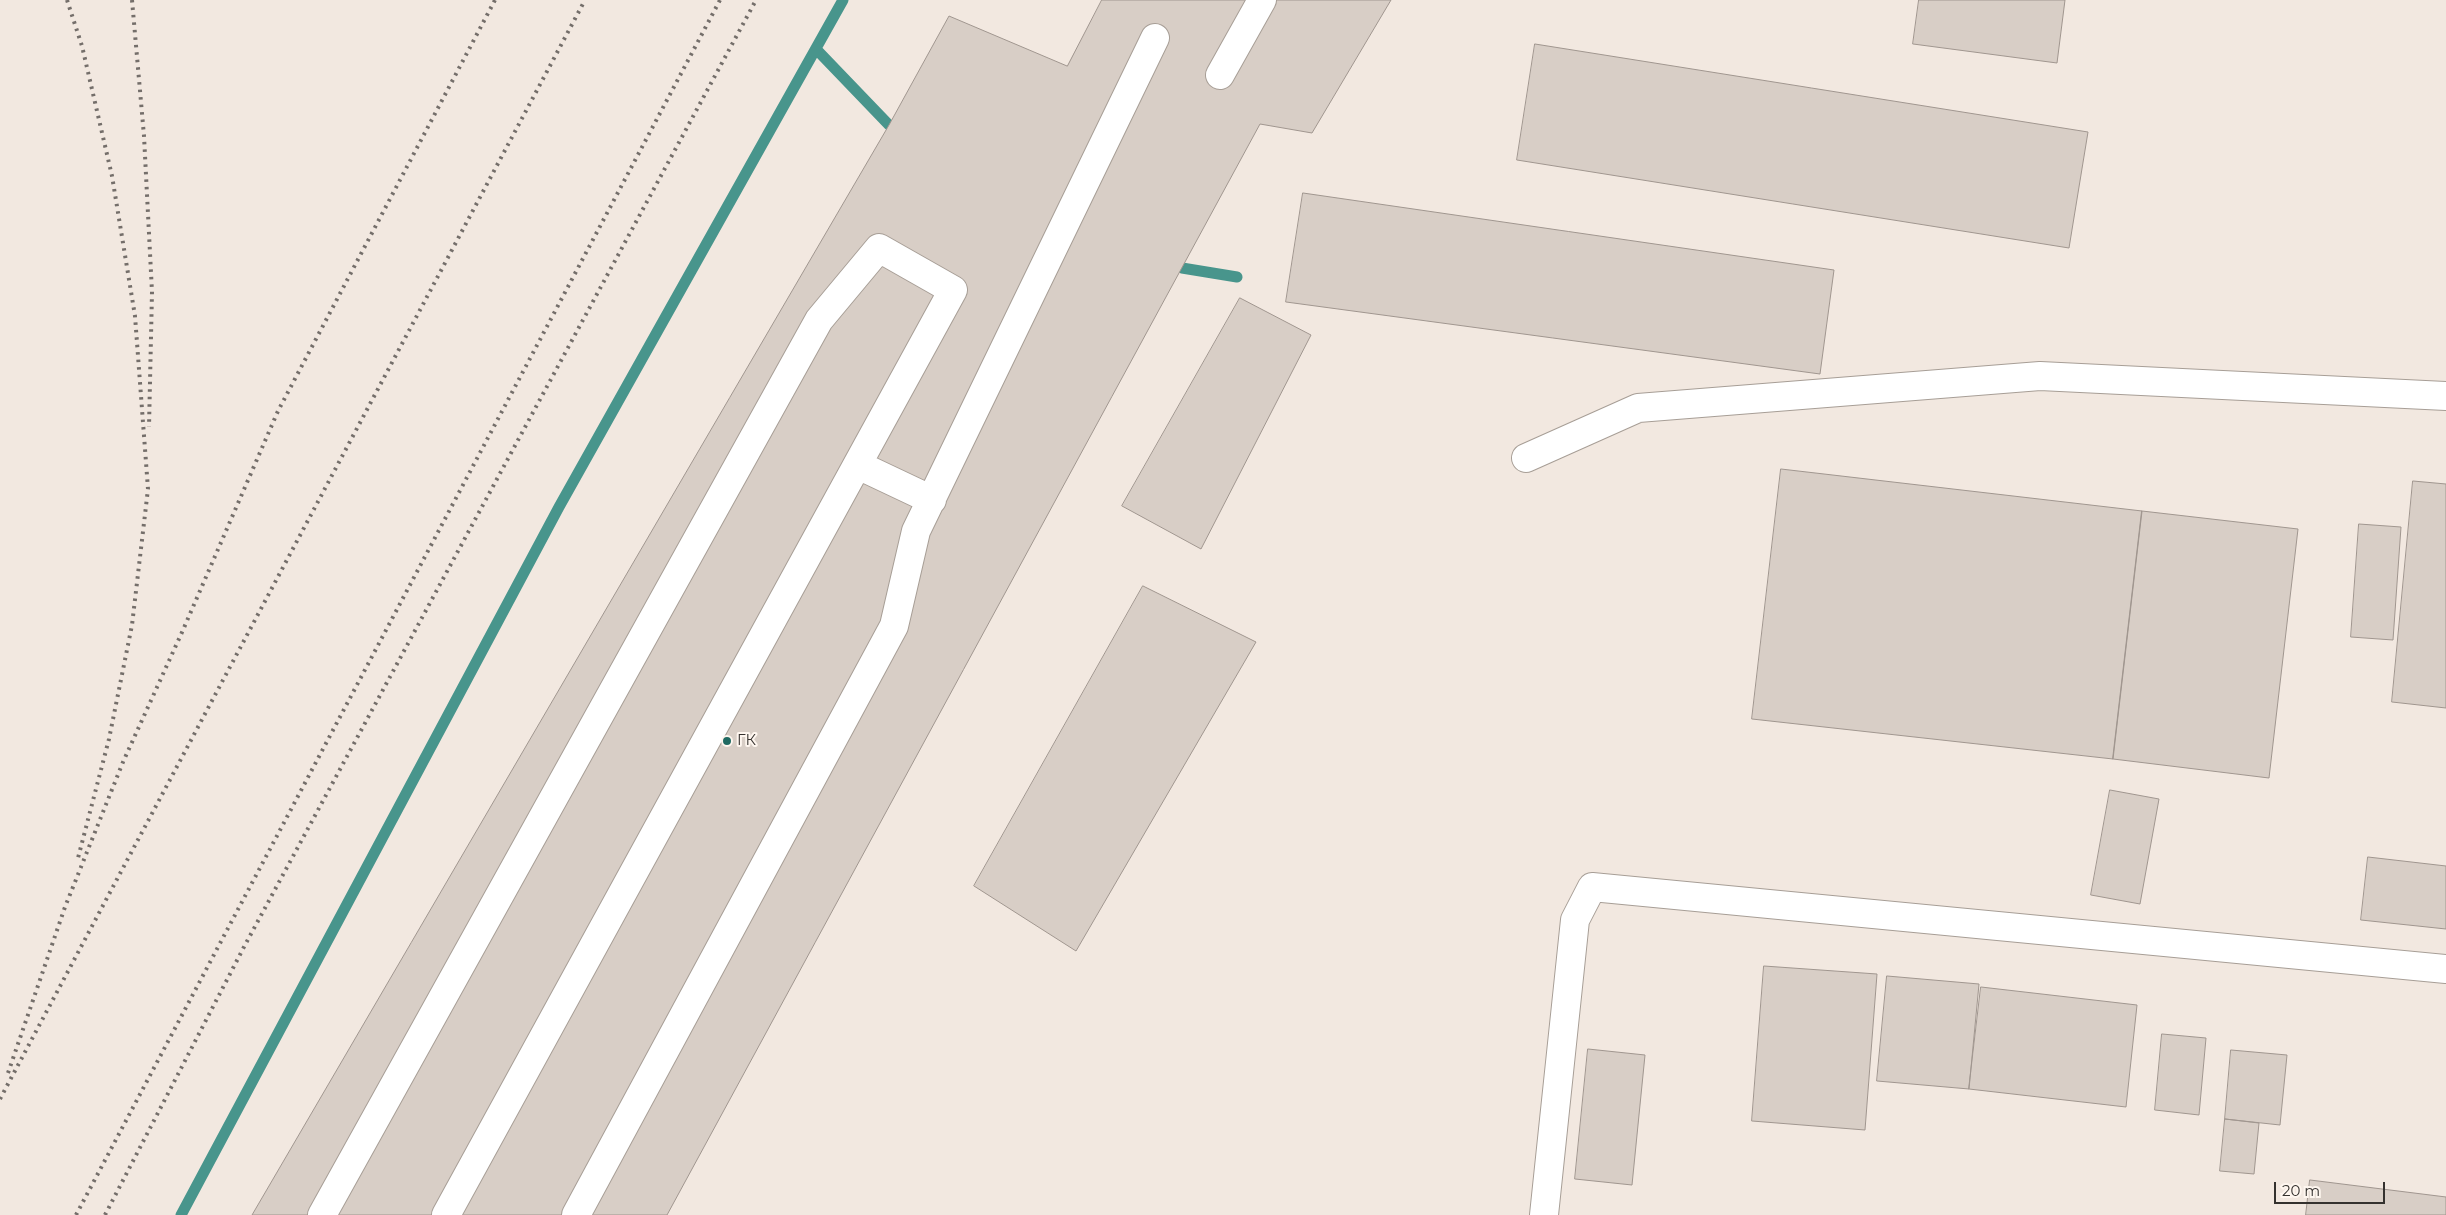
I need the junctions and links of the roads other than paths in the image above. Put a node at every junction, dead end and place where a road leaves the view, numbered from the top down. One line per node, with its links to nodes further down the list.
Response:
1 (1262, 0): 3 (lane)
2 (1155, 38): 7 (lane)
3 (1220, 75)
4 (2446, 396): 5 (lane)
5 (1526, 458)
6 (858, 464): 7 (lane); 9 (lane); 10 (lane)
7 (932, 500): 11 (lane)
8 (2446, 969): 12 (lane)
9 (322, 1215)
10 (446, 1215)
11 (576, 1215)
12 (1544, 1215)

